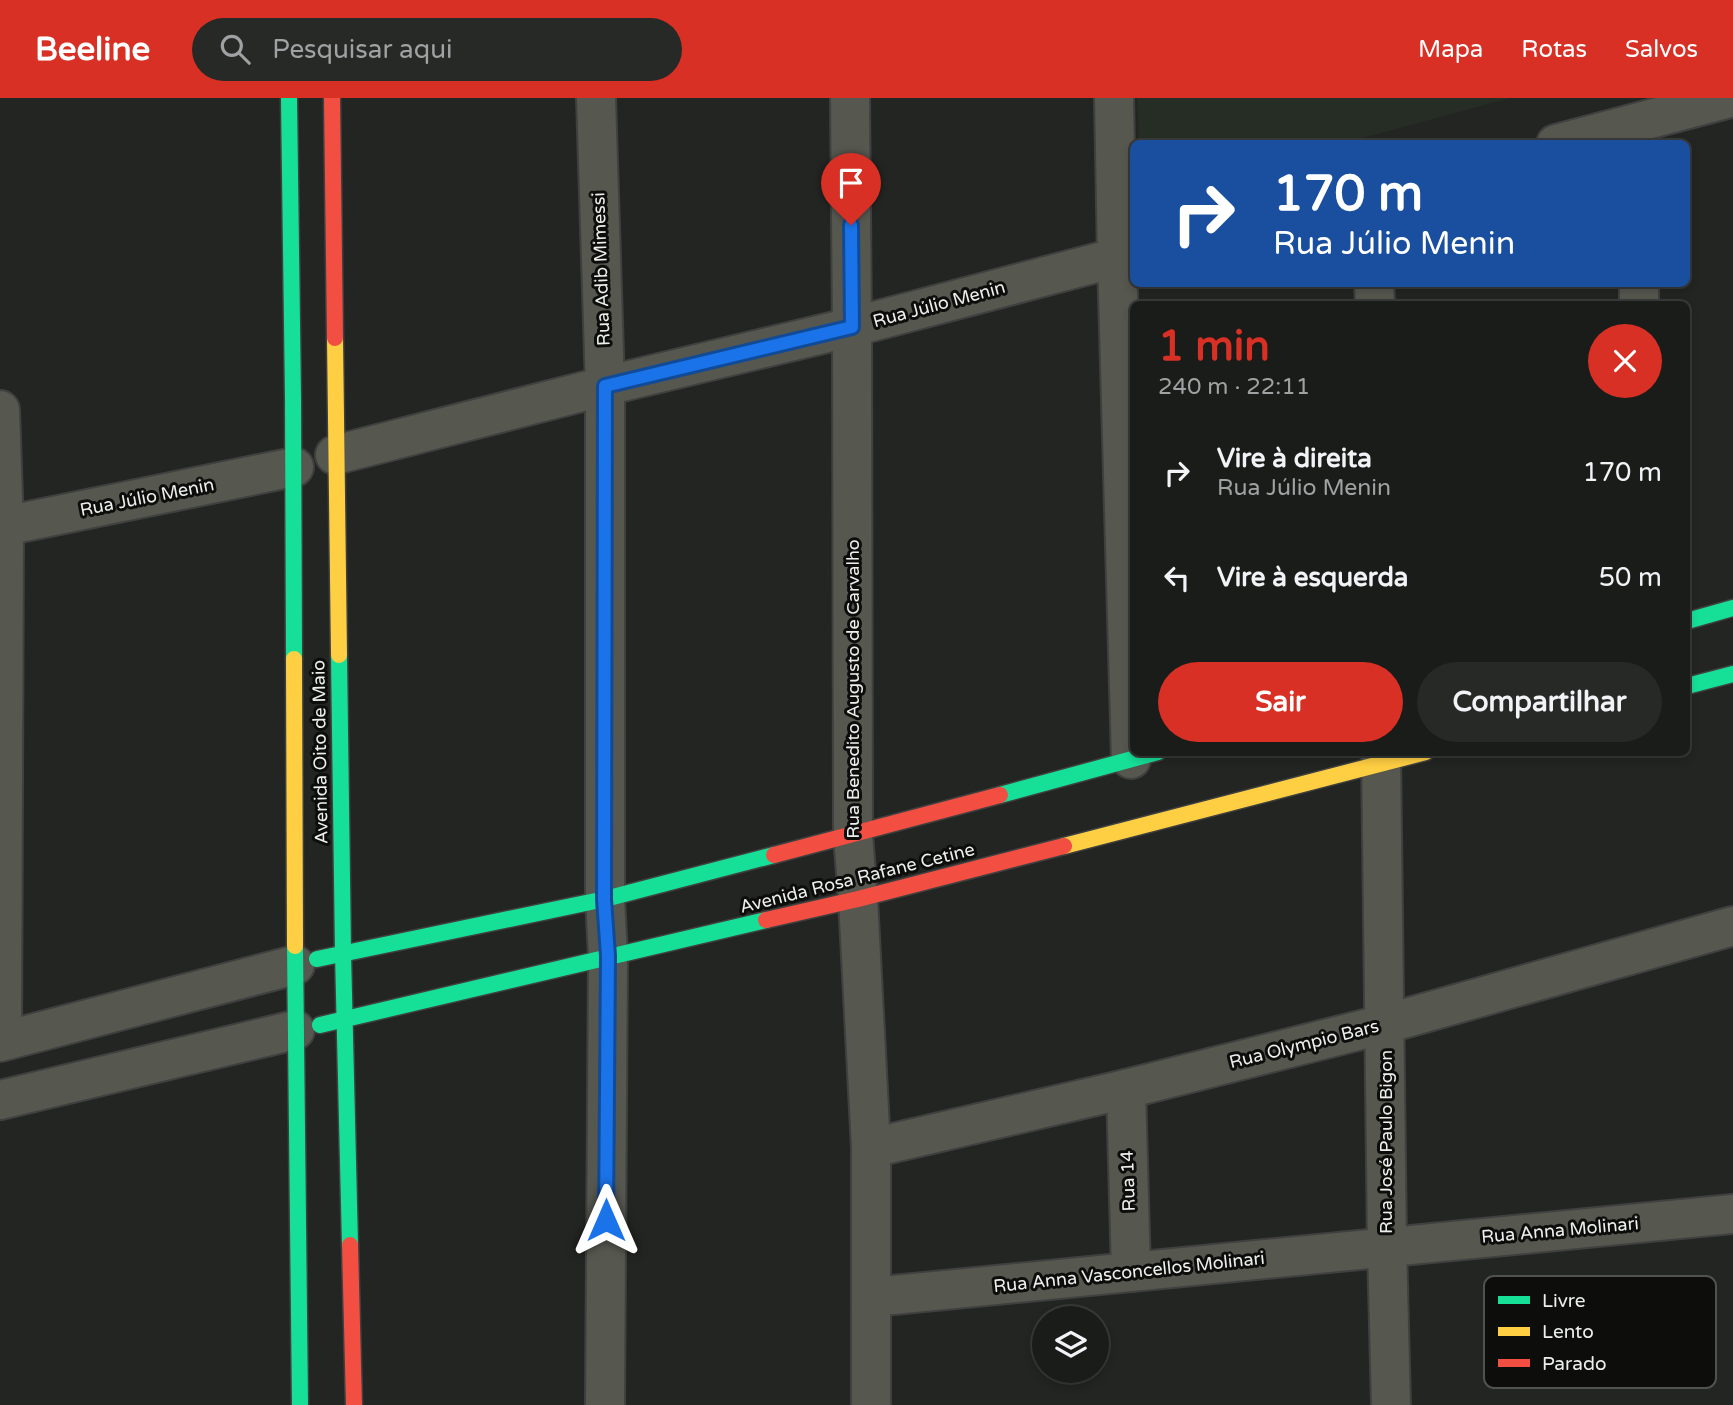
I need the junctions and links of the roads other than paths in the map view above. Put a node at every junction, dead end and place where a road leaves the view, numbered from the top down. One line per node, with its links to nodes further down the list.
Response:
1 (289, 98): 15 (street, Avenida Oito de Maio)
2 (332, 98): 14 (street, Avenida Oito de Maio)
3 (596, 98): 11 (street, Rua Adib Mimessi)
4 (850, 98): 10 (street, Rua Benedito Augusto de Carvalho)
5 (1114, 98): 9 (street)
6 (1730, 98): 7 (street)
7 (1637, 121): 8 (street)
8 (1570, 140)
9 (1125, 256): 10 (street, Rua Júlio Menin); 12 (street)
10 (852, 327): 11 (street, Rua Júlio Menin); 23 (street, Rua Benedito Augusto de Carvalho)
11 (605, 386): 14 (street, Rua Júlio Menin); 24 (street, Rua Adib Mimessi)
12 (1130, 388)
13 (0, 410): 16 (street)
14 (335, 455): 27 (street, Avenida Oito de Maio)
15 (294, 467): 16 (street, Rua Júlio Menin); 29 (street, Avenida Oito de Maio)
16 (2, 527): 33 (street)
17 (1733, 608): 18 (street)
18 (1690, 620)
19 (1733, 674): 20 (street)
20 (1690, 684)
21 (1144, 756): 23 (street)
22 (1381, 758): 25 (street, Avenida Rosa Rafane Cetine); 31 (street, Rua José Paulo Bigon)
23 (853, 835): 24 (street); 25 (street, Rua Benedito Augusto de Carvalho)
24 (604, 899): 27 (street); 28 (street, Rua Adib Mimessi)
25 (858, 899): 28 (street, Avenida Rosa Rafane Cetine); 36 (street, Rua Benedito Augusto de Carvalho)
26 (1733, 926): 31 (street, Rua Olympio Bars)
27 (342, 953): 29 (street); 30 (street, Avenida Oito de Maio)
28 (608, 956): 30 (street, Avenida Rosa Rafane Cetine); 43 (street, Rua Adib Mimessi)
29 (295, 965): 32 (street, Avenida Oito de Maio); 33 (street)
30 (344, 1021): 32 (street, Avenida Rosa Rafane Cetine); 42 (street, Avenida Oito de Maio)
31 (1385, 1024): 34 (street, Rua Olympio Bars); 38 (street, Rua José Paulo Bigon)
32 (295, 1030): 35 (street); 41 (street, Avenida Oito de Maio)
33 (1, 1041)
34 (1126, 1089): 36 (street, Rua Olympio Bars); 39 (street, Rua 14)
35 (0, 1100)
36 (871, 1148): 40 (street, Rua Benedito Augusto de Carvalho)
37 (1733, 1214): 38 (street, Rua Anna Molinari)
38 (1387, 1246): 39 (street, Rua Anna Vasconcellos Molinari); 45 (street, Rua José Paulo Bigon)
39 (1131, 1272): 40 (street, Rua Anna Vasconcellos Molinari)
40 (872, 1297): 44 (street, Rua Benedito Augusto de Carvalho)
41 (300, 1405)
42 (354, 1405)
43 (605, 1405)
44 (872, 1405)
45 (1391, 1405)

